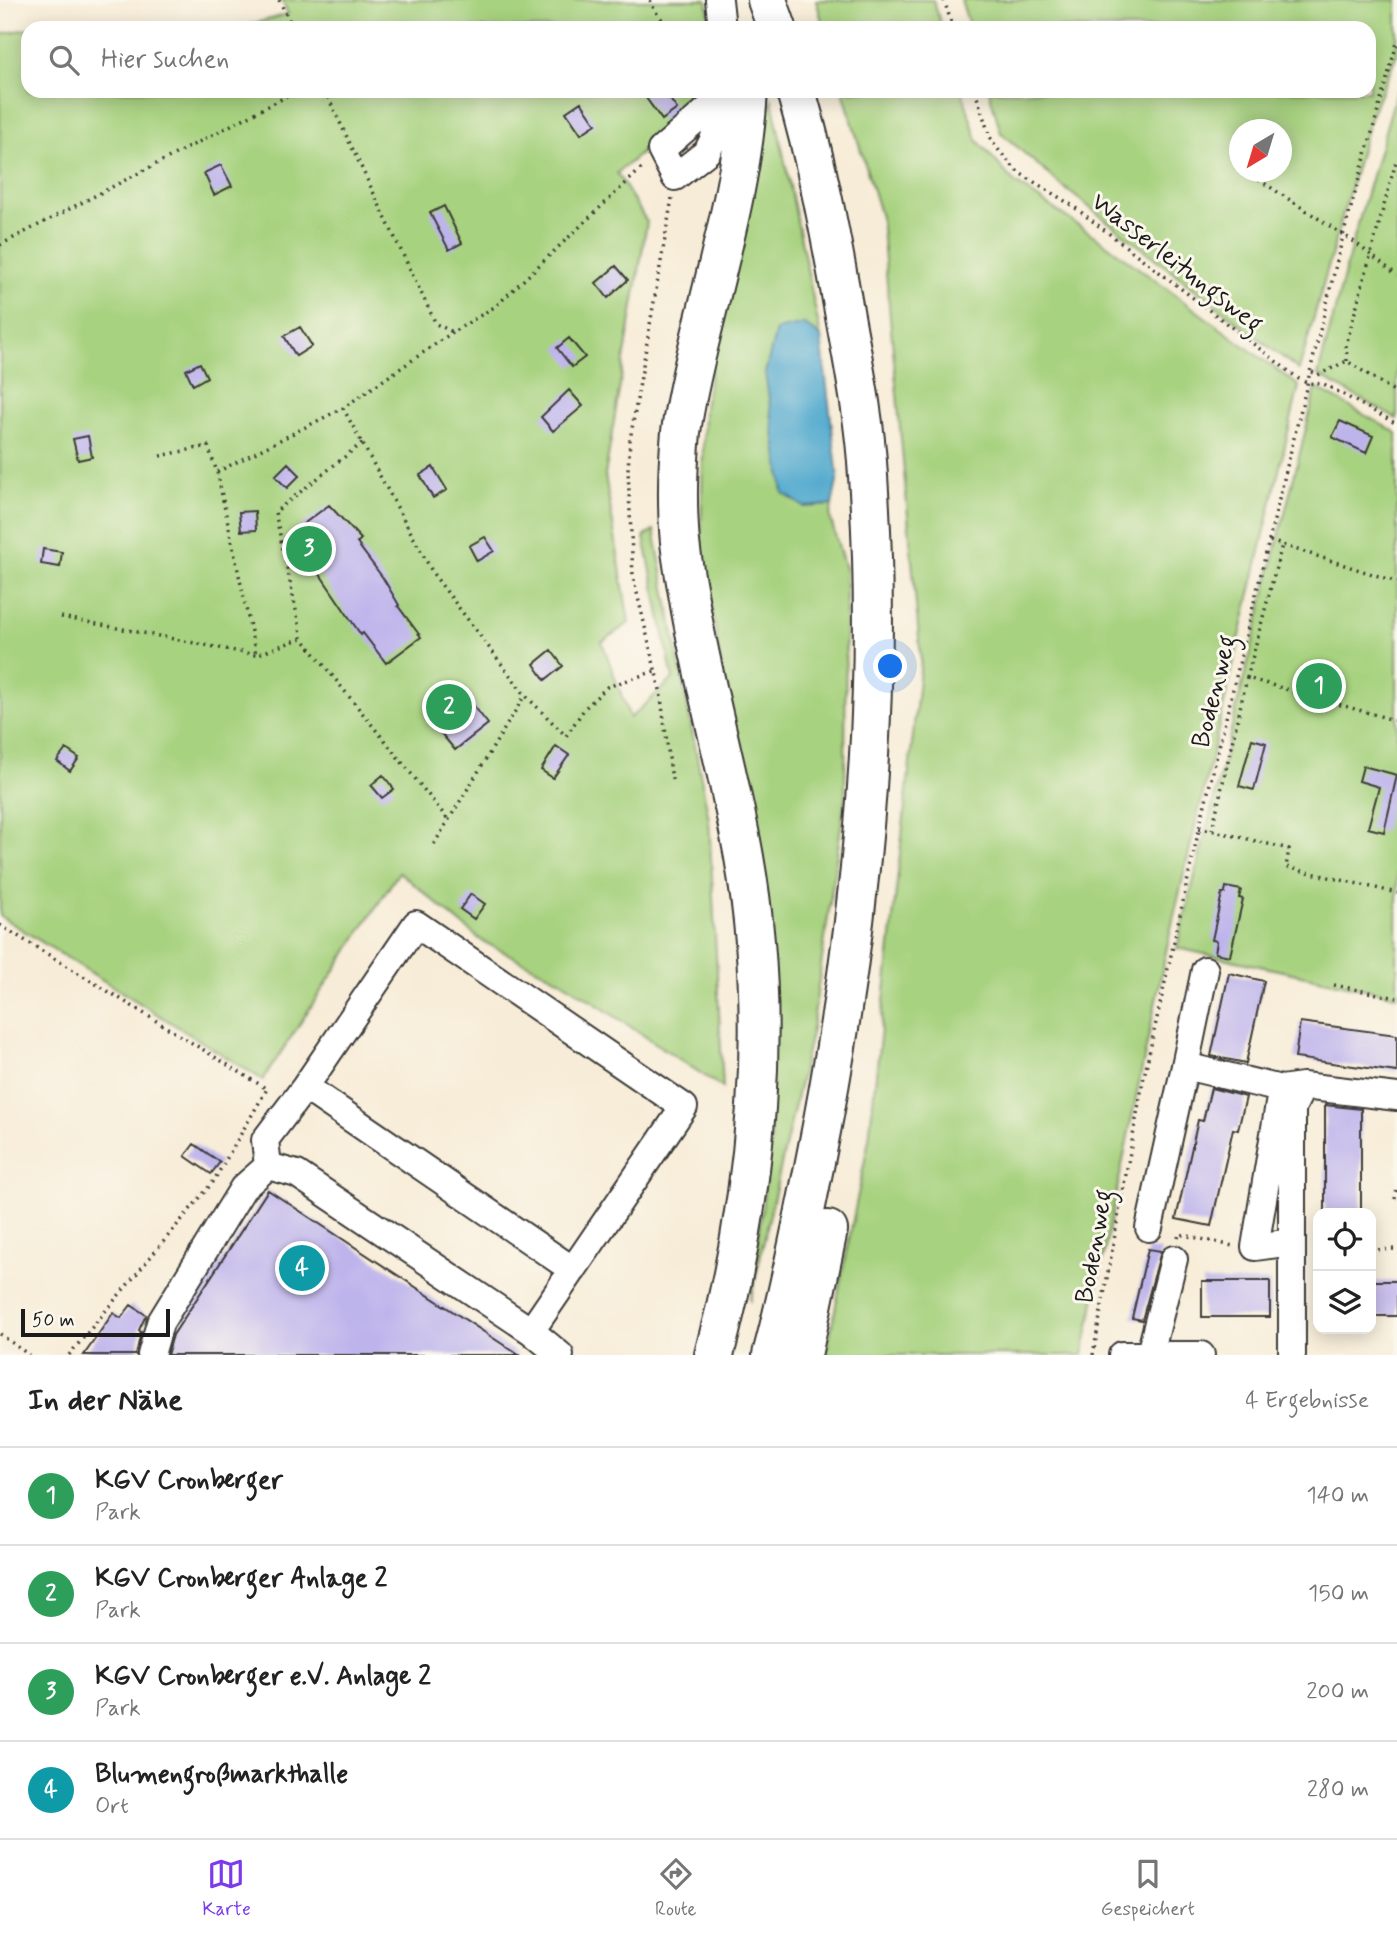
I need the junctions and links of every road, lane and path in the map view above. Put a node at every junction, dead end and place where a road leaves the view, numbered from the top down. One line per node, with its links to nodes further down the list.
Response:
1 (279, 0): 8 (path)
2 (650, 0): 9 (path)
3 (719, 0): 10 (street)
4 (746, 0): 11 (highway)
5 (767, 0): 12 (highway)
6 (793, 0): 13 (highway)
7 (944, 0): 14 (path)
8 (290, 21)
9 (663, 21)
10 (721, 21)
11 (748, 21)
12 (774, 21)
13 (800, 21)
14 (951, 21)
15 (1397, 43): 28 (path, Bodenweg)
16 (284, 98): 29 (path)
17 (328, 98): 32 (path)
18 (724, 98): 24 (street)
19 (728, 98): 26 (street)
20 (731, 98): 85 (highway)
21 (798, 98): 86 (highway)
22 (823, 98): 87 (highway)
23 (977, 98): 35 (path, Wasserleitungsweg)
24 (661, 150): 26 (street); 32 (path)
25 (1397, 159): 30 (path)
26 (675, 177): 48 (path)
27 (1262, 182): 28 (path)
28 (1343, 236): 30 (path); 34 (path, Bodenweg)
29 (0, 246)
30 (1369, 256): 31 (path); 33 (path)
31 (1397, 275)
32 (453, 332): 37 (path)
33 (1348, 361): 34 (path); 36 (path)
34 (1312, 372): 35 (path, Bodenweg)
35 (1307, 383): 38 (path, Wasserleitungsweg); 42 (path, Bodenweg)
36 (1397, 393)
37 (343, 408): 39 (path); 41 (path)
38 (1397, 425)
39 (362, 443): 46 (path); 50 (path)
40 (160, 456): 41 (path)
41 (218, 471): 47 (path)
42 (1270, 541): 43 (path); 54 (path, Bodenweg)
43 (1282, 545): 44 (path); 49 (path)
44 (1397, 582)
45 (61, 617): 47 (path)
46 (302, 638): 47 (path); 53 (path)
47 (256, 655)
48 (655, 671): 50 (path); 52 (path)
49 (1247, 678): 51 (path); 55 (path)
50 (525, 695): 53 (path)
51 (1397, 721)
52 (672, 779)
53 (450, 822): 56 (path)
54 (1199, 830): 55 (path); 62 (path, Bodenweg)
55 (1212, 830): 57 (path)
56 (434, 844)
57 (1397, 893)
58 (0, 925): 82 (path)
59 (1205, 970): 63 (street)
60 (1334, 985): 61 (path)
61 (1397, 998)
62 (1147, 1065): 64 (path); 88 (path, Bodenweg)
63 (1185, 1066): 66 (street); 71 (street)
64 (1153, 1067)
65 (305, 1087): 68 (street); 77 (street); 77 (street)
66 (1292, 1087): 67 (street); 72 (street); 73 (street)
67 (1397, 1097)
68 (268, 1166): 78 (street); 83 (street)
69 (1397, 1189): 70 (path)
70 (1395, 1199)
71 (1149, 1227)
72 (1292, 1242): 73 (street); 91 (street)
73 (1255, 1247): 76 (path)
74 (1376, 1250): 75 (path)
75 (1397, 1250)
76 (1174, 1259): 80 (street)
77 (573, 1270): 78 (street)
78 (531, 1331): 84 (street)
79 (0, 1334): 81 (path)
80 (1150, 1354): 89 (street); 90 (street)
81 (29, 1355)
82 (69, 1355)
83 (151, 1355)
84 (560, 1355)
85 (714, 1355)
86 (772, 1355)
87 (802, 1355)
88 (1093, 1355)
89 (1122, 1355)
90 (1201, 1355)
91 (1292, 1355)

